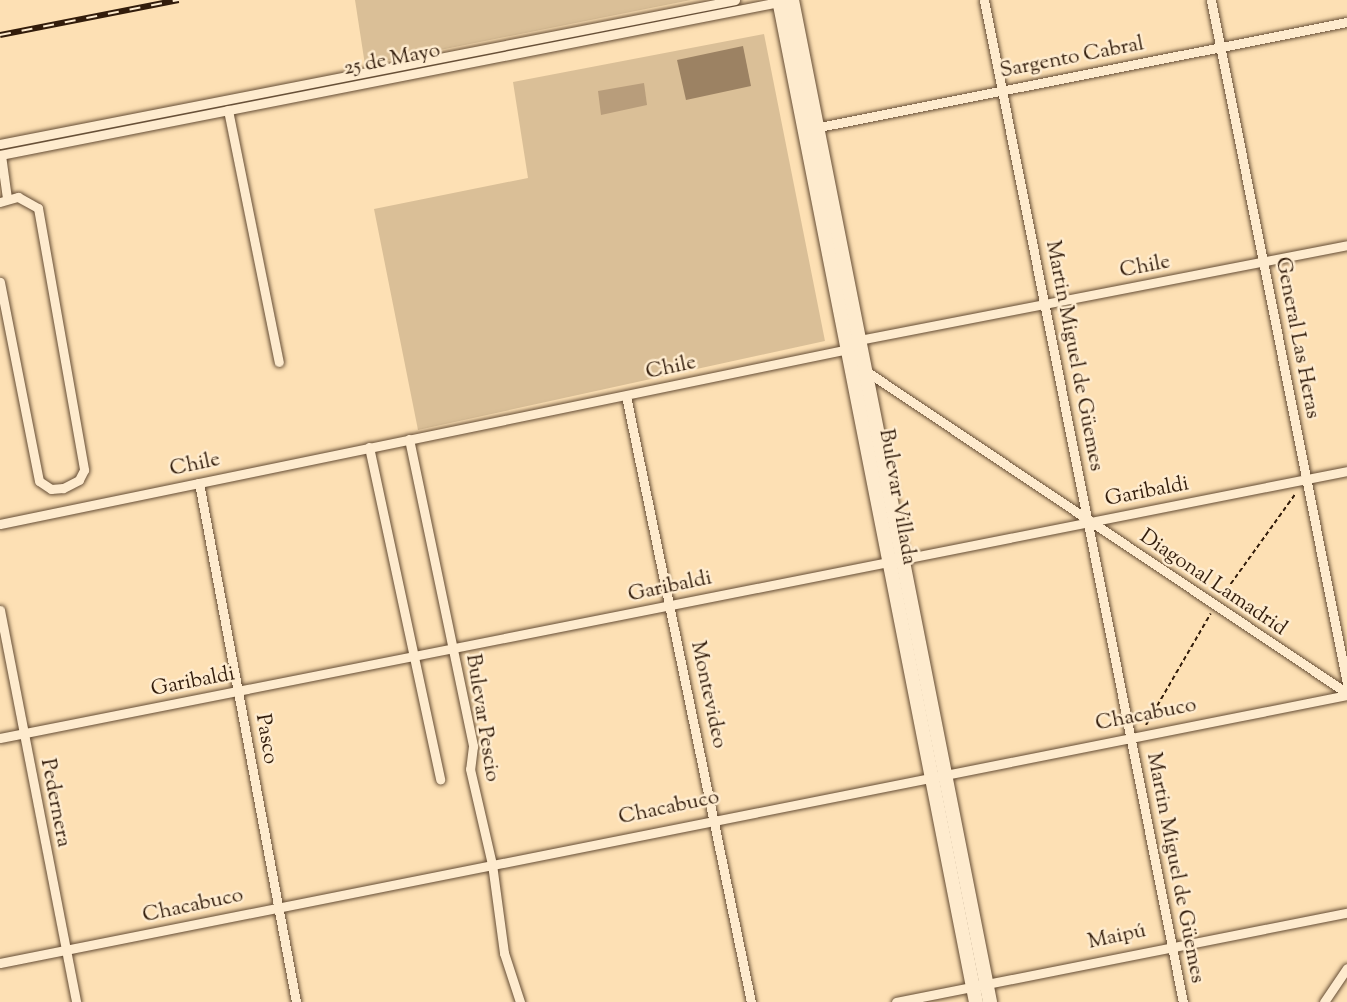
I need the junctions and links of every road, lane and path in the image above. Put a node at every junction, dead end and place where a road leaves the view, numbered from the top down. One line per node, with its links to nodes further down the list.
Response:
1 (735, 0): 10 (street, 25 de Mayo)
2 (984, 0): 7 (street, Martin Miguel de Güemes)
3 (1211, 0): 6 (street, General Las Heras)
4 (785, 1): 8 (street, 25 de Mayo); 9 (main road, Bulevar Villada)
5 (1347, 22): 6 (street, Sargento Cabral)
6 (1221, 47): 7 (street, Sargento Cabral); 14 (street, General Las Heras)
7 (1003, 90): 9 (street, Sargento Cabral); 16 (street, Martin Miguel de Güemes)
8 (228, 110): 11 (street, 25 de Mayo); 18 (street)
9 (811, 128): 17 (main road, Bulevar Villada)
10 (0, 144)
11 (1, 155): 12 (street)
12 (4, 200): 15 (street)
13 (1347, 245): 14 (street, Chile)
14 (1263, 262): 16 (street, Chile); 24 (street, General Las Heras)
15 (0, 282)
16 (1045, 304): 17 (street, Chile); 26 (street, Martin Miguel de Güemes)
17 (853, 350): 19 (main road, Bulevar Villada); 19 (street, Diagonal Lamadrid); 20 (street, Chile); 29 (main road, Bulevar Villada)
18 (279, 362)
19 (865, 370): 26 (street, Diagonal Lamadrid); 28 (main road, Bulevar Villada)
20 (626, 396): 21 (street, Chile); 30 (street, Montevideo)
21 (410, 439): 22 (street, Chile); 32 (street, Bulevar Pescio)
22 (369, 447): 25 (street, Chile); 33 (street)
23 (1347, 471): 24 (street, Garibaldi)
24 (1306, 479): 26 (street, Garibaldi); 34 (street, General Las Heras)
25 (200, 483): 27 (street, Chile); 35 (street, Pasco)
26 (1088, 522): 28 (street, Garibaldi); 36 (street, Diagonal Lamadrid); 38 (street, Martin Miguel de Güemes)
27 (0, 524)
28 (902, 559): 29 (street, Garibaldi); 40 (main road, Bulevar Villada)
29 (887, 561): 30 (street, Garibaldi); 40 (main road, Bulevar Villada)
30 (670, 606): 32 (street, Garibaldi); 42 (street, Montevideo)
31 (0, 610): 37 (street, Pedernera)
32 (452, 650): 33 (street, Garibaldi); 43 (street, Bulevar Pescio)
33 (414, 657): 35 (street, Garibaldi); 41 (street)
34 (1347, 684)
35 (239, 691): 37 (street, Garibaldi); 44 (street, Pasco)
36 (1347, 694): 38 (street, Chacabuco)
37 (23, 733): 39 (street, Garibaldi); 47 (street, Pedernera)
38 (1131, 737): 40 (street, Chacabuco); 46 (street, Martin Miguel de Güemes)
39 (0, 738)
40 (938, 774): 42 (street, Chacabuco); 50 (main road, Bulevar Villada)
41 (440, 779)
42 (711, 818): 43 (street, Chacabuco); 54 (street, Montevideo)
43 (492, 864): 44 (street, Chacabuco); 53 (street, Bulevar Pescio)
44 (277, 907): 47 (street, Chacabuco); 52 (street, Pasco)
45 (1347, 913): 46 (street, Maipú)
46 (1172, 944): 50 (street, Maipú); 58 (street, Martin Miguel de Güemes)
47 (66, 951): 48 (street, Chacabuco); 51 (street, Pedernera)
48 (0, 963)
49 (1347, 968): 59 (street)
50 (980, 984): 55 (street, Maipú); 56 (main road, Bulevar Villada); 57 (main road, Bulevar Villada)
51 (76, 1002)
52 (296, 1002)
53 (520, 1002)
54 (751, 1002)
55 (896, 1002)
56 (976, 1002)
57 (990, 1002)
58 (1183, 1002)
59 (1324, 1002)

